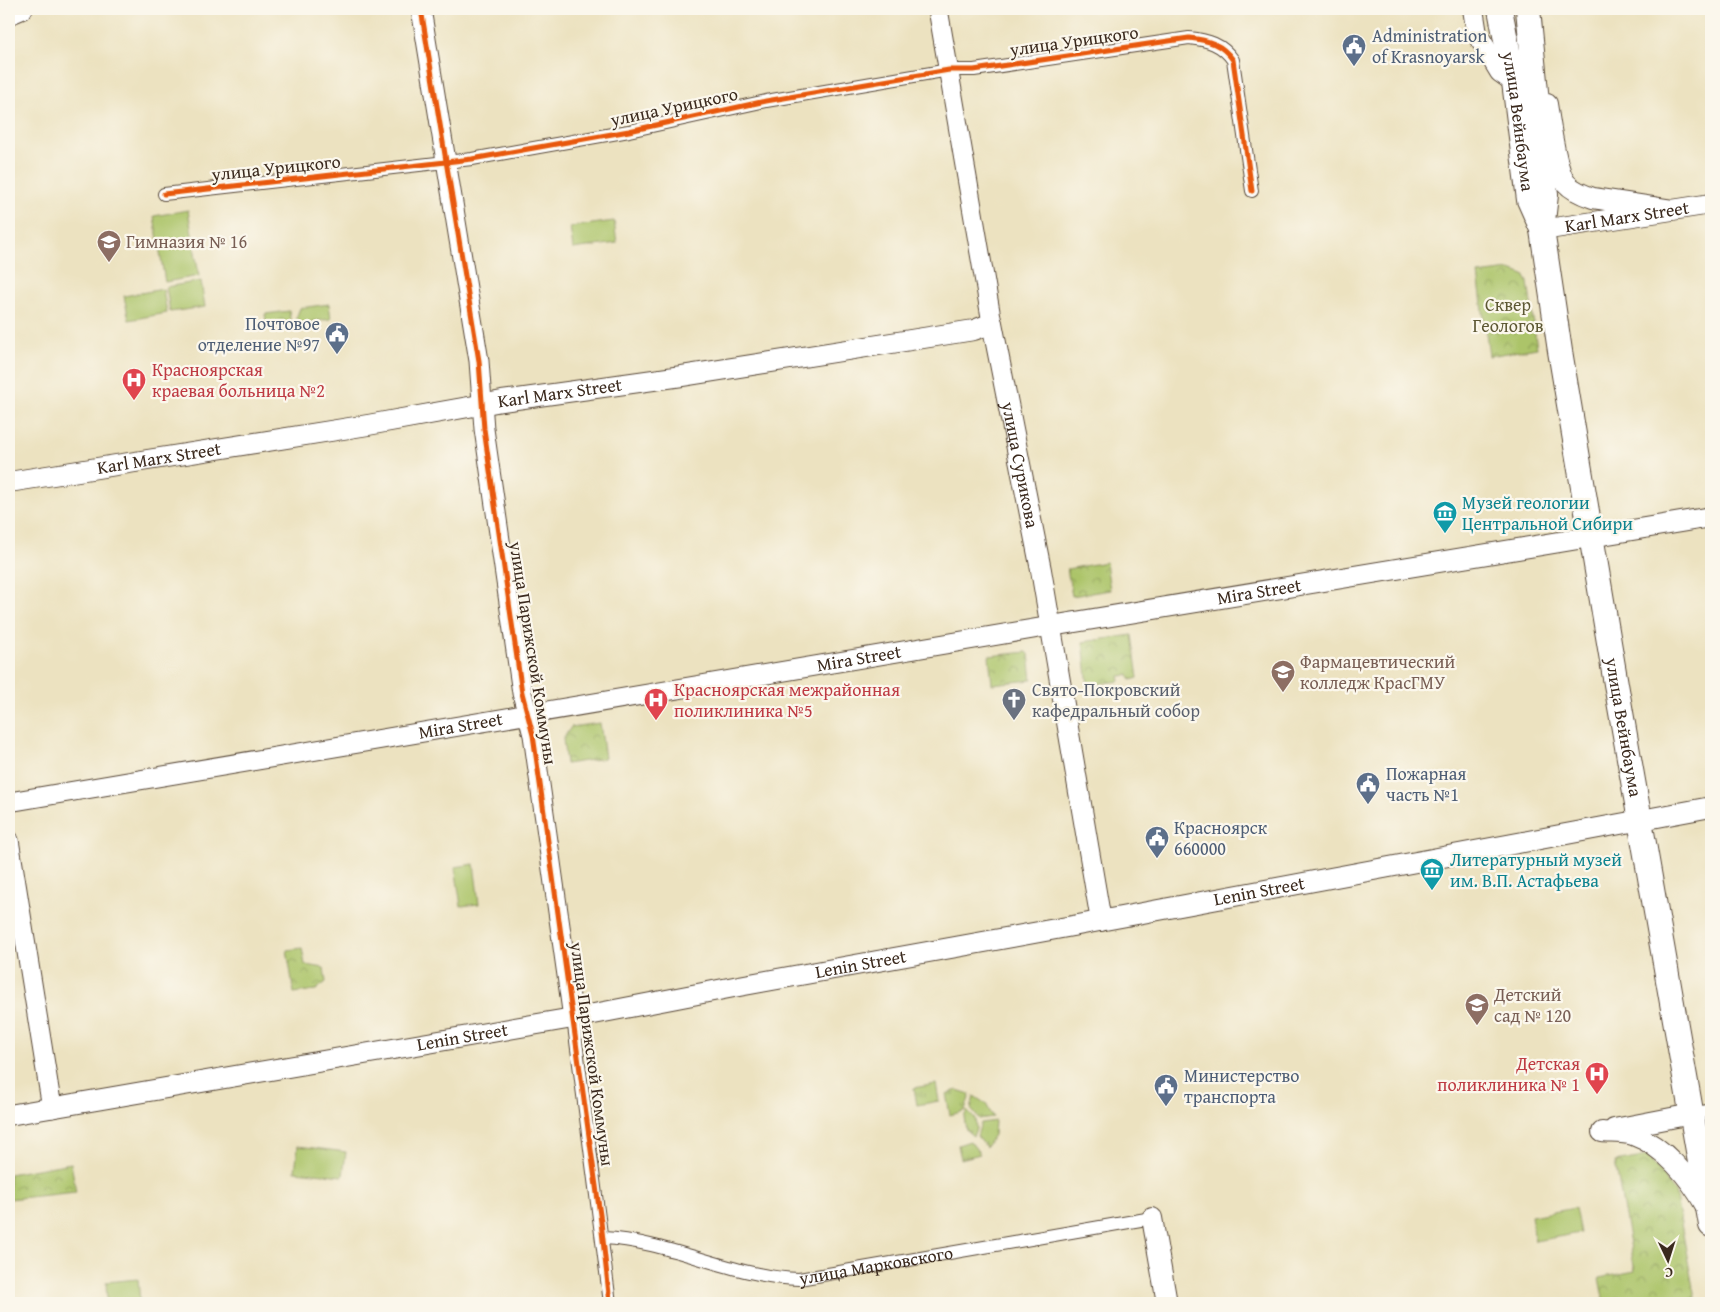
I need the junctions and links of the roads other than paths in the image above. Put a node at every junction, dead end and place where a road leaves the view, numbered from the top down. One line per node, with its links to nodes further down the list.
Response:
1 (23, 9): 6 (main road)
2 (421, 9): 10 (main road, улица Парижской Коммуны)
3 (938, 9): 8 (main road, улица Сурикова)
4 (1473, 9): 9 (main road)
5 (1500, 9): 9 (highway, улица Вейнбаума)
6 (9, 15)
7 (1530, 20): 14 (main road); 15 (highway, улица Вейнбаума)
8 (949, 70): 10 (street, улица Урицкого); 11 (street, улица Урицкого); 16 (main road, улица Сурикова)
9 (1514, 82): 15 (highway, улица Вейнбаума)
10 (445, 162): 12 (street, улица Урицкого); 17 (main road, улица Парижской Коммуны)
11 (1252, 191)
12 (164, 194)
13 (1711, 204): 14 (main road, Karl Marx Street)
14 (1672, 210): 15 (main road, Karl Marx Street)
15 (1542, 230): 20 (highway, улица Вейнбаума)
16 (992, 323): 17 (main road, Karl Marx Street); 21 (main road, улица Сурикова)
17 (482, 405): 18 (main road, Karl Marx Street); 22 (main road, улица Парижской Коммуны)
18 (9, 482)
19 (1711, 517): 20 (main road, Mira Street)
20 (1592, 536): 21 (main road, Mira Street); 25 (highway, улица Вейнбаума)
21 (1051, 626): 22 (main road, Mira Street); 27 (main road, улица Сурикова)
22 (526, 714): 23 (main road, Mira Street); 28 (main road, улица Парижской Коммуны)
23 (9, 802)
24 (1711, 808): 25 (main road, Lenin Street)
25 (1640, 821): 27 (main road, Lenin Street); 30 (highway, улица Вейнбаума)
26 (9, 840): 29 (main road)
27 (1101, 921): 28 (main road, Lenin Street)
28 (573, 1018): 29 (main road, Lenin Street); 34 (street, улица Парижской Коммуны)
29 (52, 1108): 31 (main road, Lenin Street)
30 (1702, 1112): 33 (highway, улица Вейнбаума); 33 (main road)
31 (9, 1115)
32 (1152, 1218): 34 (street, улица Марковского); 36 (main road)
33 (1710, 1219)
34 (603, 1238): 35 (street, улица Парижской Коммуны)
35 (610, 1303)
36 (1167, 1303)

